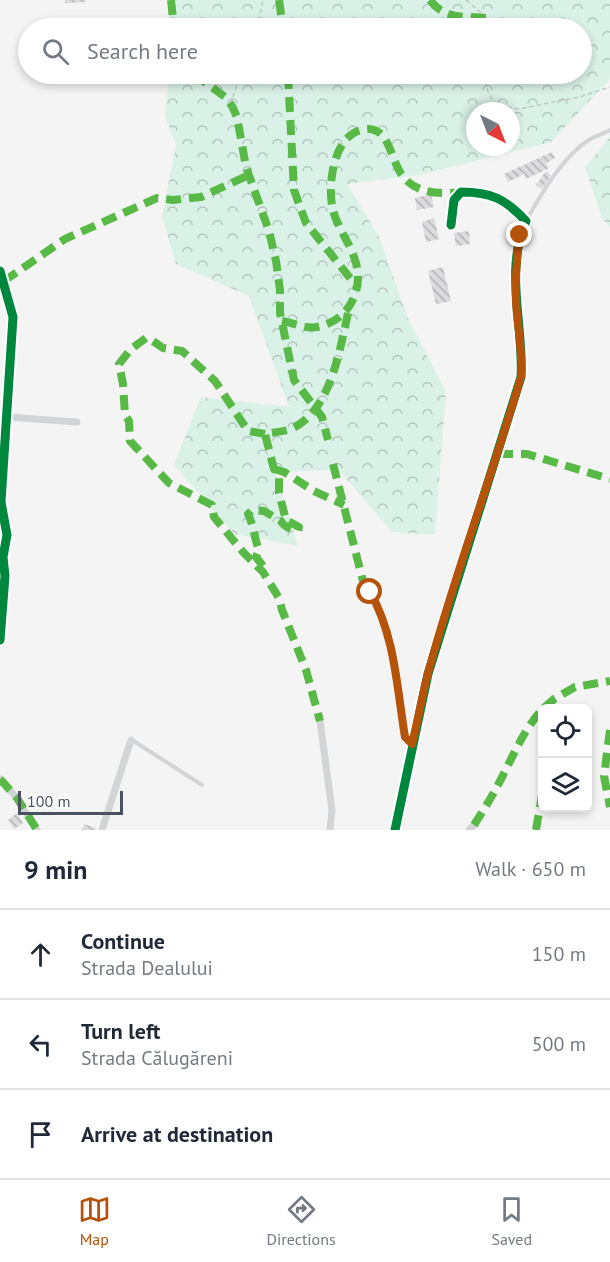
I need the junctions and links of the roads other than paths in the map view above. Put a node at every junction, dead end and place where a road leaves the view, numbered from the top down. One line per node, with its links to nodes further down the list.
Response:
1 (610, 130): 2 (lane)
2 (526, 221): 3 (street); 12 (street)
3 (451, 225)
4 (0, 271): 5 (street)
5 (8, 417): 6 (street); 7 (street)
6 (77, 422)
7 (2, 556): 9 (street)
8 (363, 582): 12 (street)
9 (0, 640)
10 (320, 721): 17 (street)
11 (131, 740): 14 (lane); 16 (street)
12 (412, 744): 18 (street)
13 (0, 778): 15 (street)
14 (202, 785)
15 (37, 830)
16 (102, 830)
17 (330, 830)
18 (395, 830)

